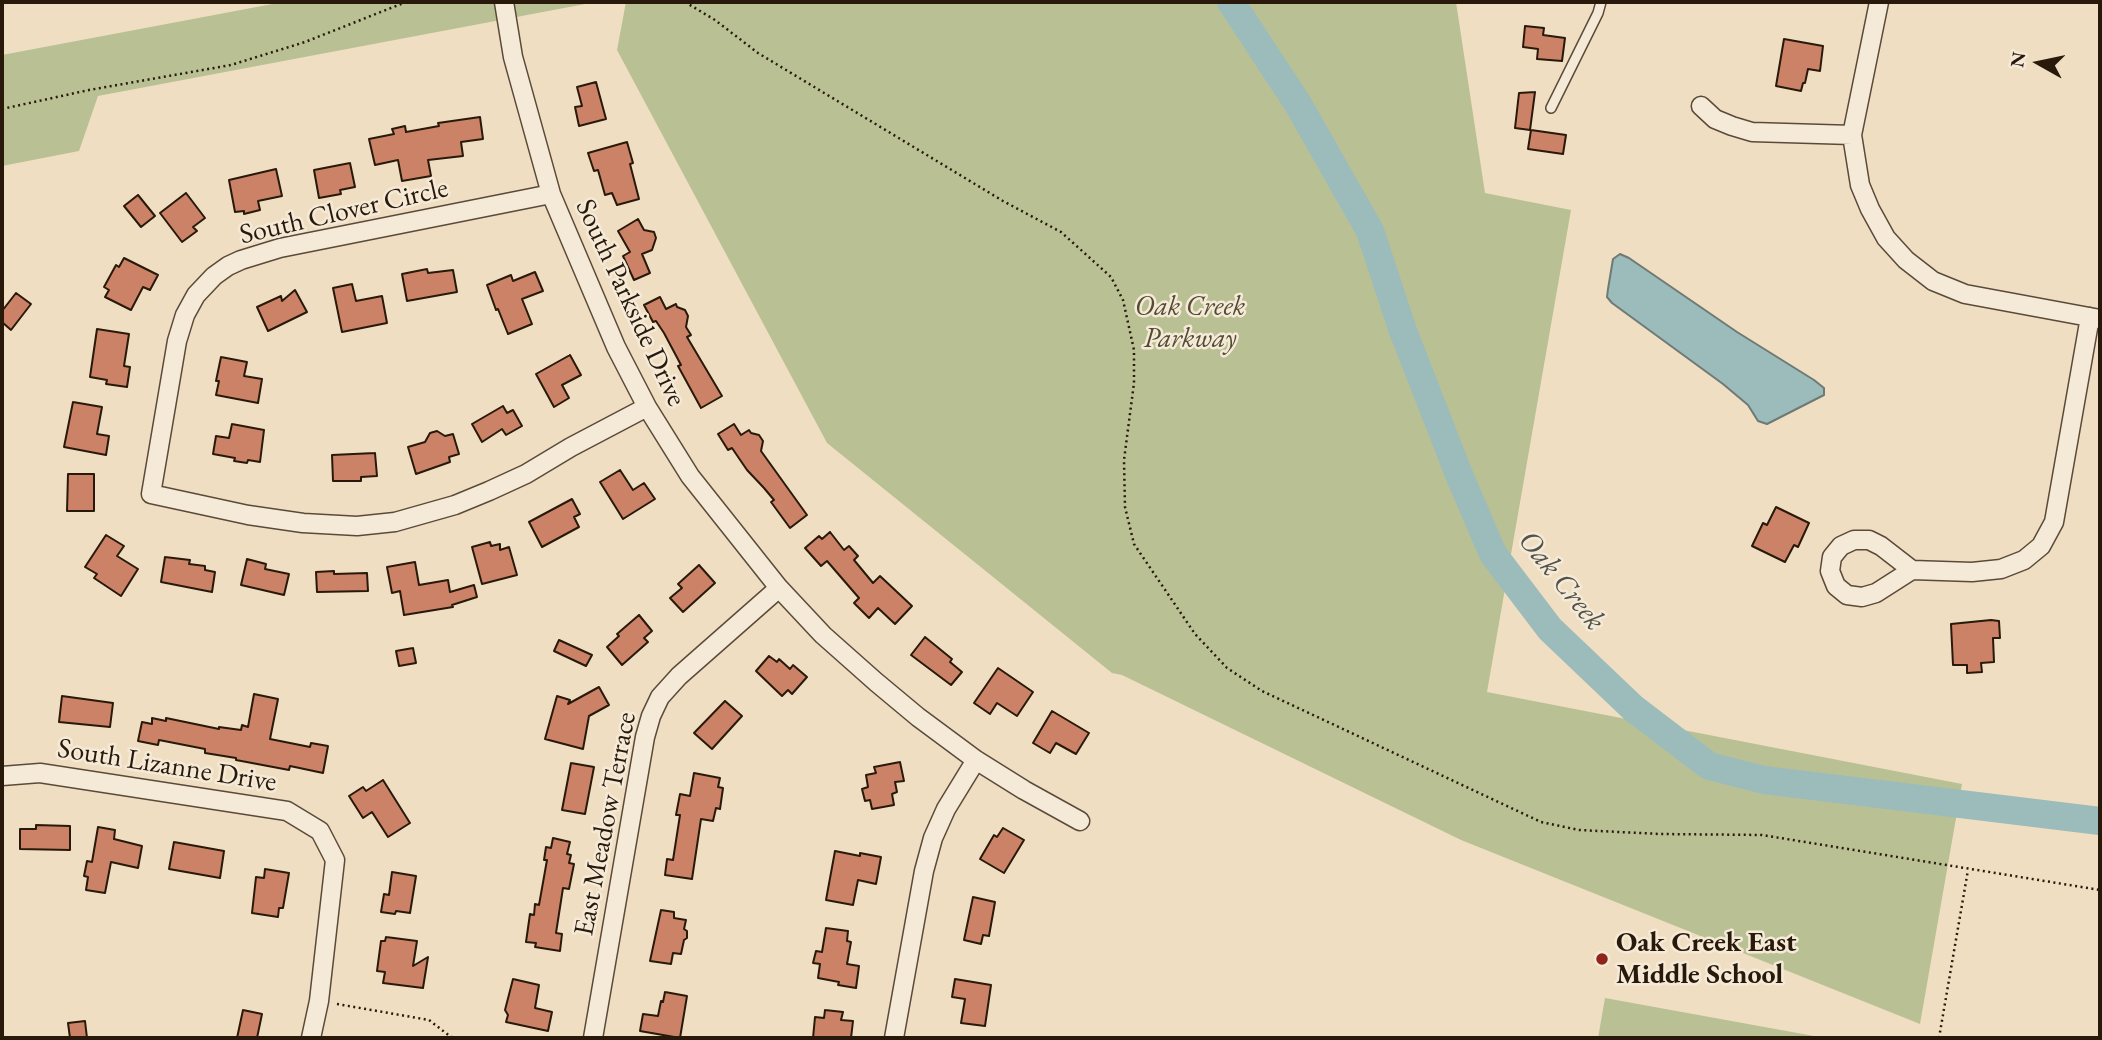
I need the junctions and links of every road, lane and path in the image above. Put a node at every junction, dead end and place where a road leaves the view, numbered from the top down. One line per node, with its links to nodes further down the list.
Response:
1 (406, 2): 8 (path)
2 (503, 2): 10 (street, South Parkside Drive)
3 (685, 2): 18 (path)
4 (1601, 2): 7 (lane)
5 (1880, 2): 9 (street)
6 (1701, 106): 9 (street)
7 (1551, 108)
8 (2, 109)
9 (1852, 135): 11 (street)
10 (551, 194): 12 (street, South Parkside Drive); 12 (street, South Clover Circle)
11 (2095, 318): 13 (street)
12 (647, 407): 14 (street, South Parkside Drive)
13 (1912, 570)
14 (779, 588): 15 (street, South Parkside Drive); 23 (street, East Meadow Terrace)
15 (976, 760): 17 (street, South Parkside Drive); 24 (street)
16 (2, 776): 20 (street, South Lizanne Drive)
17 (1080, 821)
18 (1968, 870): 19 (path); 25 (path)
19 (2100, 890)
20 (319, 1001): 21 (street); 22 (path)
21 (311, 1038)
22 (459, 1038)
23 (593, 1038)
24 (894, 1038)
25 (1939, 1038)

